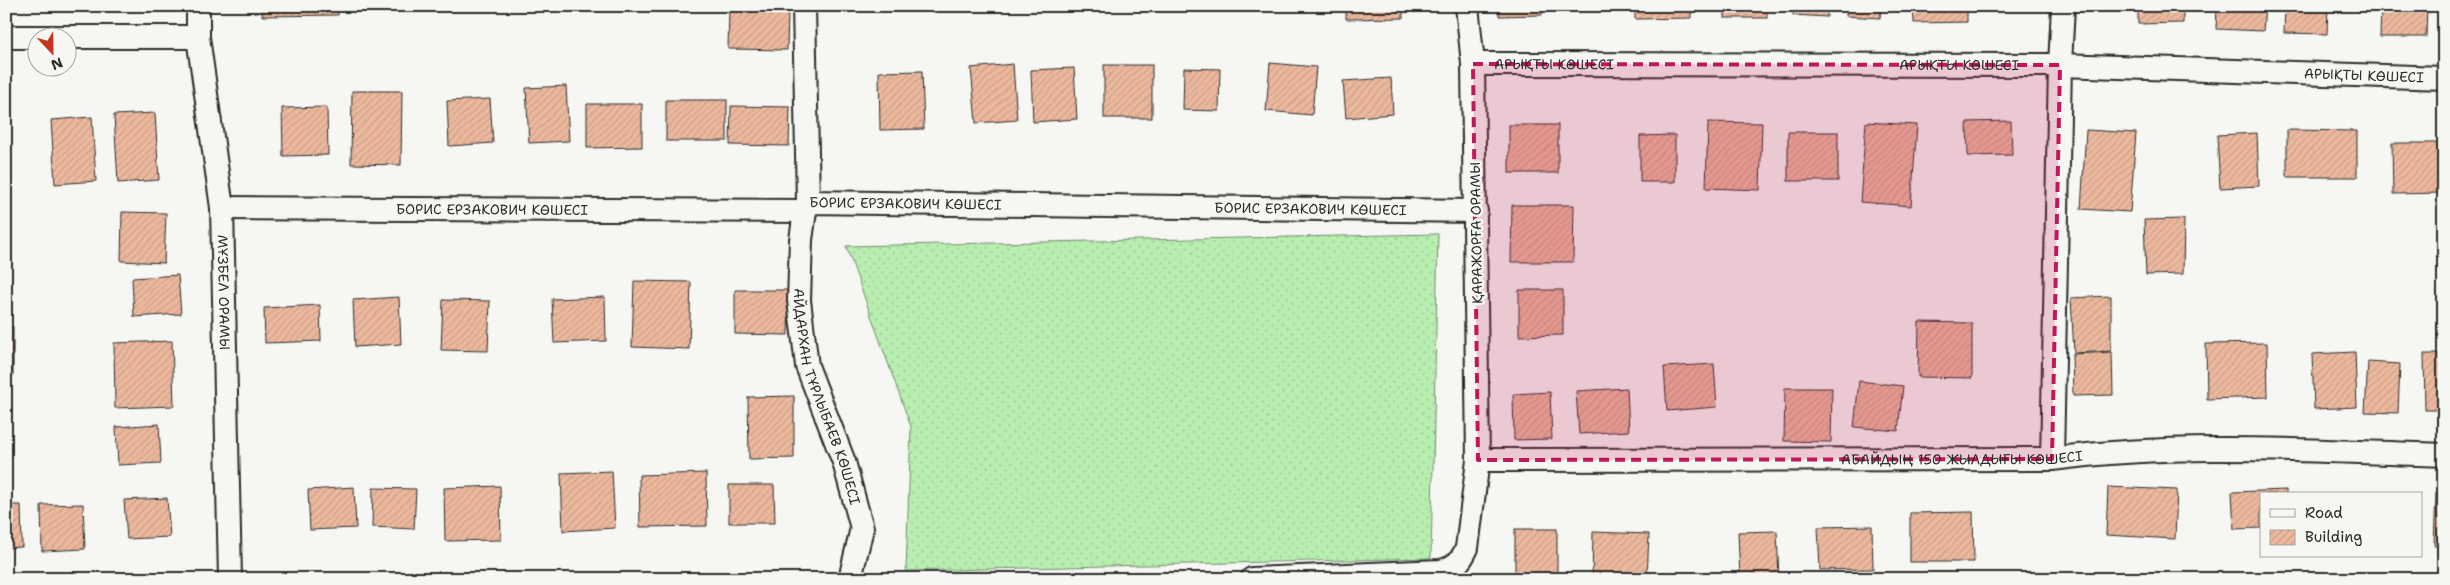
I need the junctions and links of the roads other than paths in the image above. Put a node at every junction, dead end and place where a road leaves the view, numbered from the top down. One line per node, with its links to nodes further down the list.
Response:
1 (198, 6): 6 (street, МҰЗБЕЛ ОРАМЫ)
2 (804, 6): 10 (street, АЙДАРХАН ТҰРЛЫБАЕВ КӨШЕСІ)
3 (1467, 6): 7 (street, ҚАРАЖОРҒА ОРАМЫ)
4 (2063, 6): 8 (street)
5 (6, 37): 6 (street)
6 (198, 37): 11 (street, МҰЗБЕЛ ОРАМЫ)
7 (1474, 64): 8 (street, АРЫҚТЫ КӨШЕСІ); 12 (street, ҚАРАЖОРҒА ОРАМЫ)
8 (2060, 65): 9 (street, АРЫҚТЫ КӨШЕСІ); 14 (street)
9 (2444, 78)
10 (807, 206): 11 (street, БОРИС ЕРЗАКОВИЧ КӨШЕСІ); 12 (street, БОРИС ЕРЗАКОВИЧ КӨШЕСІ); 17 (street, АЙДАРХАН ТҰРЛЫБАЕВ КӨШЕСІ)
11 (222, 208): 16 (street, МҰЗБЕЛ ОРАМЫ)
12 (1476, 210): 15 (street, ҚАРАЖОРҒА ОРАМЫ)
13 (2444, 455): 14 (street, АБАЙДЫҢ 150 ЖЫЛДЫҒЫ КӨШЕСІ)
14 (2052, 459): 15 (street, АБАЙДЫҢ 150 ЖЫЛДЫҒЫ КӨШЕСІ)
15 (1478, 460): 18 (street, ҚАРАЖОРҒА ОРАМЫ)
16 (230, 579)
17 (850, 579)
18 (1252, 579)

